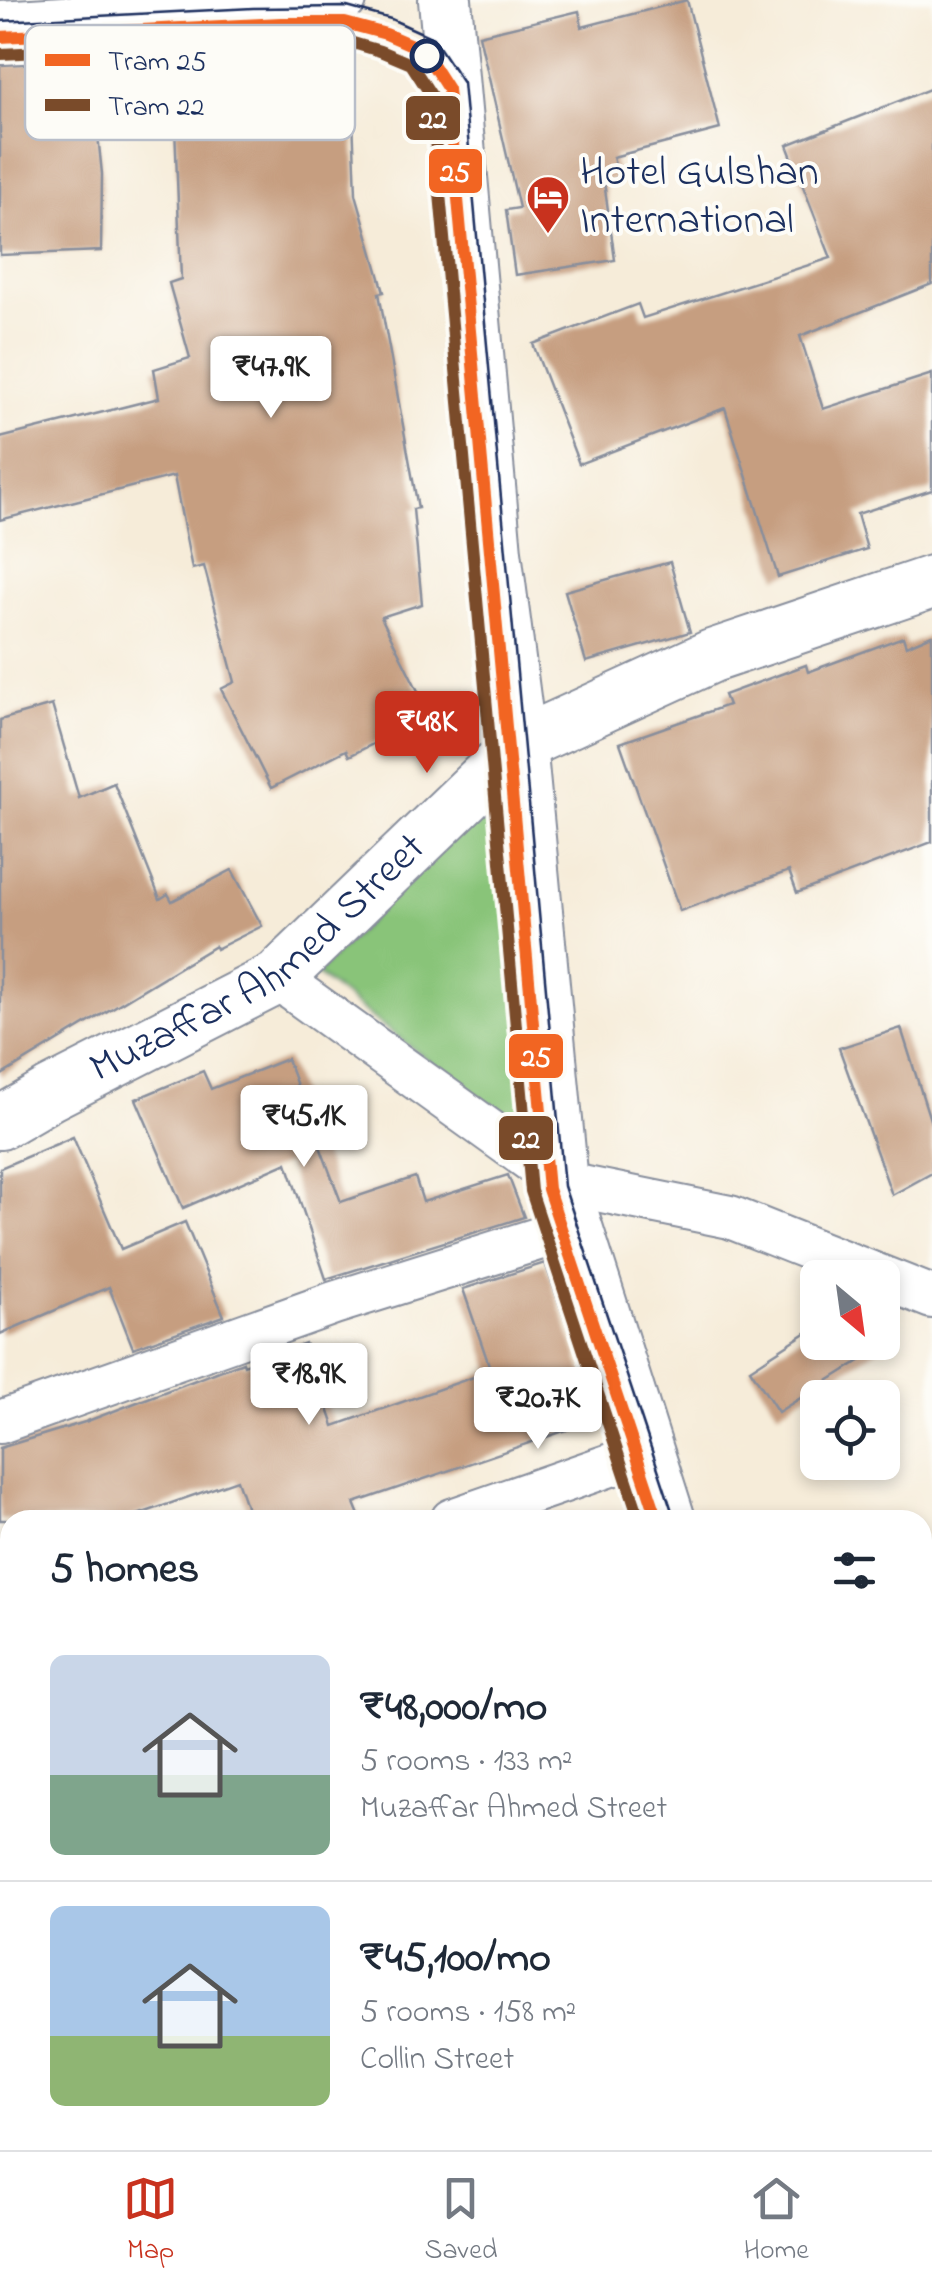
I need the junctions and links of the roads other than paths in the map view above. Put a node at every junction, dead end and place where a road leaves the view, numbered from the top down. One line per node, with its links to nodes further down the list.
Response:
1 (344, 0): 3 (street)
2 (445, 0): 6 (main road)
3 (252, 4): 4 (street)
4 (0, 22)
5 (932, 582): 6 (main road, Muzaffar Ahmed Street)
6 (520, 744): 7 (main road, Muzaffar Ahmed Street); 9 (main road)
7 (277, 978): 8 (main road, Muzaffar Ahmed Street); 9 (street)
8 (0, 1123)
9 (569, 1205): 10 (street); 11 (street); 12 (main road)
10 (932, 1297)
11 (0, 1422)
12 (648, 1452): 13 (street); 14 (main road)
13 (481, 1510)
14 (666, 1510)

